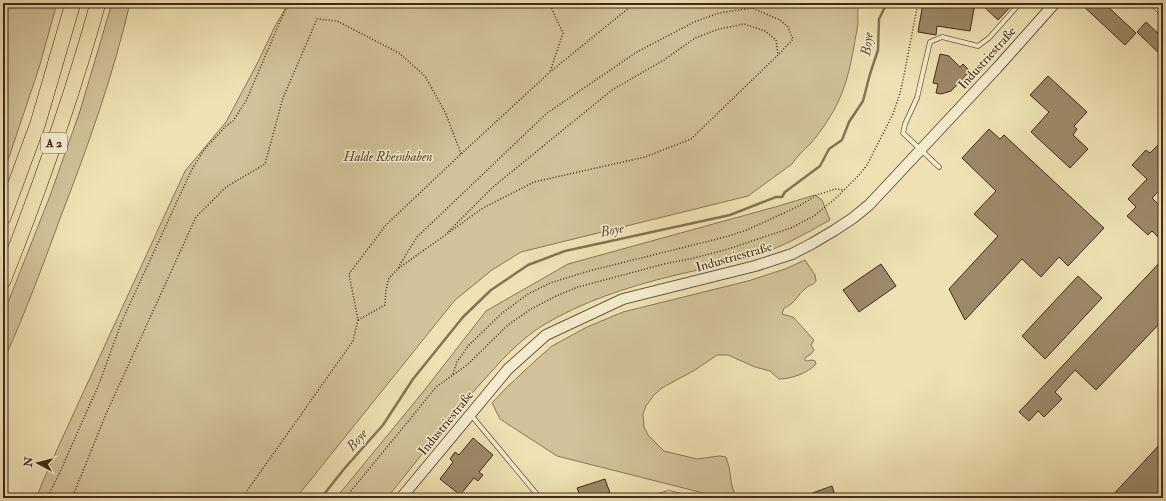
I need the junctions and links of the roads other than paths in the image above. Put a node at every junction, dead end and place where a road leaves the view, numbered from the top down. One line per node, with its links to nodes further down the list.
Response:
1 (73, 3): 9 (highway, A 2)
2 (98, 3): 10 (highway, A 2)
3 (1020, 3): 7 (lane)
4 (1055, 3): 7 (street, Industriestraße)
5 (1156, 3): 6 (main road)
6 (1163, 10)
7 (920, 150): 8 (lane); 11 (street, Industriestraße)
8 (940, 167)
9 (3, 218)
10 (3, 281)
11 (470, 414): 12 (street, Industriestraße); 13 (lane)
12 (401, 498)
13 (540, 498)
14 (650, 498): 15 (lane)
15 (690, 498)

